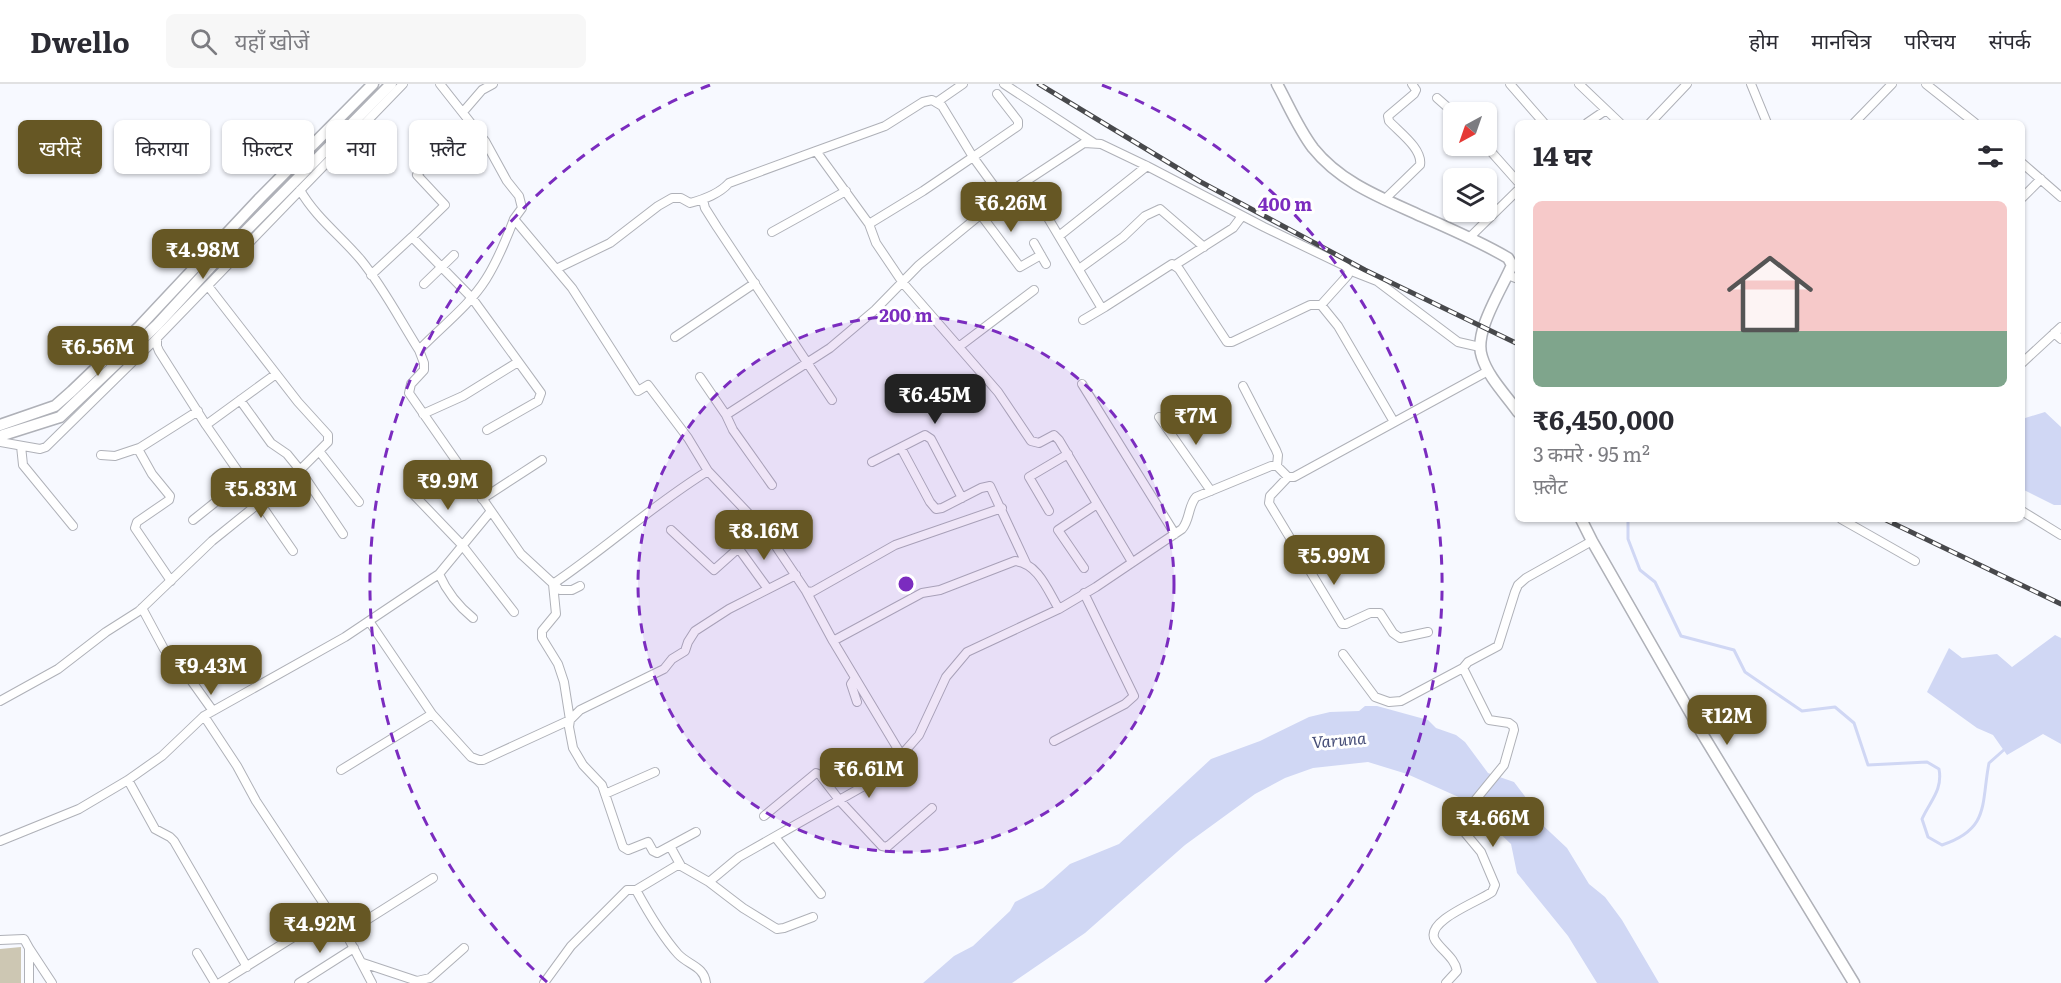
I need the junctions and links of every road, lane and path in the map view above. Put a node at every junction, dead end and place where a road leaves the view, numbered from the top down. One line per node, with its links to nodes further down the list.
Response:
1 (373, 84): 94 (street)
2 (391, 84): 101 (street)
3 (403, 84): 39 (street)
4 (440, 84): 21 (street)
5 (493, 84): 21 (street)
6 (963, 84): 18 (street)
7 (1004, 84): 29 (street)
8 (1277, 84): 45 (street)
9 (1412, 84): 45 (street)
10 (1510, 84): 22 (street)
11 (1579, 84): 20 (street)
12 (1687, 84): 25 (street)
13 (1751, 84): 26 (street)
14 (1892, 84): 27 (street)
15 (1926, 84): 28 (street)
16 (997, 94): 32 (street)
17 (1437, 98): 19 (street)
18 (938, 102): 30 (street); 32 (street)
19 (1443, 103)
20 (1606, 110): 23 (street); 24 (street)
21 (463, 111): 49 (street)
22 (1541, 120)
23 (1591, 120)
24 (1617, 120)
25 (1653, 120)
26 (1766, 120)
27 (1857, 120)
28 (1971, 120)
29 (1094, 143): 33 (street); 42 (street)
30 (816, 152): 40 (street); 44 (street)
31 (1495, 156): 37 (street)
32 (973, 157): 42 (street); 50 (street)
33 (1147, 166): 47 (street); 52 (street)
34 (2025, 166): 36 (street)
35 (418, 174): 53 (street)
36 (2041, 179): 41 (street); 43 (street)
37 (1515, 180)
38 (1515, 186): 54 (street)
39 (300, 190): 65 (street); 70 (street)
40 (846, 191): 50 (street); 51 (street)
41 (2025, 195)
42 (1002, 197): 46 (street)
43 (2061, 197)
44 (703, 200): 62 (street); 69 (street)
45 (1384, 200): 54 (street)
46 (981, 215): 58 (street); 67 (street)
47 (1242, 216): 56 (street); 64 (street)
48 (1048, 218): 52 (street)
49 (514, 219): 62 (street); 72 (street)
50 (869, 224): 67 (street)
51 (772, 232)
52 (1059, 236): 63 (street)
53 (412, 237): 61 (street); 65 (street)
54 (1469, 238): 66 (street)
55 (1034, 243): 58 (street)
56 (1204, 247): 60 (street); 63 (street)
57 (454, 255): 61 (street)
58 (1041, 255): 59 (street)
59 (1046, 264)
60 (1174, 265): 73 (street); 74 (street)
61 (442, 266): 68 (street); 72 (street)
62 (556, 269): 115 (street)
63 (1079, 269): 74 (street)
64 (1349, 270): 73 (street); 80 (street)
65 (371, 275): 81 (street)
66 (1513, 277): 80 (street)
67 (903, 283): 79 (street); 84 (street)
68 (424, 284)
69 (754, 284): 77 (street); 84 (street)
70 (208, 286): 78 (street); 86 (street)
71 (1034, 290): 79 (street)
72 (472, 298): 81 (street); 83 (street)
73 (1321, 305): 98 (street)
74 (1105, 307): 75 (street)
75 (1083, 320)
76 (2059, 333): 82 (street)
77 (675, 337)
78 (157, 338): 93 (street); 105 (street)
79 (960, 346): 109 (street)
80 (1480, 347): 85 (street)
81 (419, 350): 95 (street)
82 (2025, 361)
83 (518, 362): 95 (street); 102 (street)
84 (807, 362): 90 (street); 96 (street)
85 (1488, 371): 92 (street); 98 (street)
86 (276, 374): 91 (street); 108 (street)
87 (700, 377): 96 (street)
88 (1082, 384): 138 (street)
89 (1243, 386): 113 (street)
90 (832, 399)
91 (240, 400): 99 (street); 114 (street)
92 (1515, 408)
93 (198, 411): 99 (street); 106 (street)
94 (33, 414): 100 (street); 101 (street)
95 (423, 414): 122 (street)
96 (726, 415): 118 (street)
97 (1159, 417): 119 (street)
98 (1394, 422): 116 (street)
99 (206, 424): 117 (street)
100 (0, 425)
101 (36, 426): 103 (street)
102 (487, 430)
103 (0, 436)
104 (0, 442): 105 (street)
105 (21, 446): 134 (street)
106 (139, 448): 110 (street); 150 (street)
107 (901, 448): 112 (street); 121 (street); 121 (street)
108 (319, 451): 114 (street); 123 (street)
109 (1068, 454): 125 (street); 128 (street)
110 (101, 455)
111 (542, 460): 122 (street)
112 (872, 462)
113 (1276, 466): 116 (street); 119 (street)
114 (300, 470): 124 (street); 137 (street)
115 (708, 471): 136 (street); 151 (street)
116 (1288, 477): 161 (street)
117 (243, 480): 124 (street); 131 (street)
118 (772, 485)
119 (1211, 491): 138 (street)
120 (414, 495): 141 (street)
121 (962, 498): 126 (street)
122 (482, 499): 127 (street)
123 (359, 502)
124 (260, 503): 143 (street); 150 (street)
125 (1097, 504): 145 (street); 147 (street)
126 (1002, 508): 146 (street); 154 (street)
127 (491, 511): 141 (street); 151 (street)
128 (1049, 511)
129 (2025, 513): 139 (street)
130 (792, 515): 136 (street)
131 (193, 520)
132 (1582, 522): 140 (street)
133 (1847, 522): 144 (street)
134 (73, 526)
135 (671, 530): 142 (street)
136 (764, 531): 142 (street); 149 (street)
137 (343, 534)
138 (1174, 534): 145 (street)
139 (2061, 535)
140 (1592, 541): 164 (street); 209 (street)
141 (462, 545): 148 (street); 158 (street)
142 (739, 549): 153 (street)
143 (293, 551)
144 (1915, 561)
145 (1132, 562): 155 (street)
146 (1026, 563): 157 (street); 162 (street)
147 (1084, 568)
148 (439, 574): 159 (street); 160 (street)
149 (796, 575): 153 (street); 154 (street)
150 (171, 581): 156 (street)
151 (553, 584): 152 (street); 171 (street)
152 (580, 586)
153 (768, 589): 171 (street)
154 (806, 591): 162 (street)
155 (1084, 593): 157 (street); 172 (street)
156 (142, 608): 166 (street); 168 (street)
157 (1059, 609): 173 (street)
158 (514, 612)
159 (473, 618)
160 (369, 621): 168 (street); 169 (street)
161 (1428, 632)
162 (833, 641): 165 (street)
163 (1343, 654): 164 (street)
164 (1463, 668): 208 (street)
165 (855, 678): 167 (street); 173 (street)
166 (0, 701)
167 (857, 702)
168 (213, 711): 170 (street)
169 (432, 714): 171 (street); 174 (street)
170 (204, 716): 176 (street); 190 (street)
171 (570, 720): 177 (street)
172 (1054, 741)
173 (902, 756): 178 (street)
174 (341, 770)
175 (655, 772): 177 (street)
176 (128, 780): 183 (street); 199 (street)
177 (605, 794): 184 (street)
178 (840, 801): 179 (street); 180 (street); 182 (street)
179 (932, 808)
180 (764, 816)
181 (696, 832): 184 (street)
182 (775, 837): 187 (street); 189 (street)
183 (0, 841)
184 (670, 846): 185 (street)
185 (681, 866): 187 (street); 188 (street)
186 (432, 878): 192 (street)
187 (709, 882): 191 (street)
188 (636, 890): 206 (street); 207 (street)
189 (821, 894)
190 (332, 913): 192 (street); 199 (street)
191 (813, 917)
192 (346, 933): 195 (street)
193 (0, 940): 194 (street)
194 (29, 948): 200 (street); 201 (street)
195 (354, 948): 198 (street); 204 (street)
196 (464, 948): 198 (street)
197 (197, 953): 202 (street)
198 (363, 963): 205 (street)
199 (246, 967): 203 (street)
200 (29, 983)
201 (52, 983)
202 (215, 983)
203 (220, 983)
204 (300, 983)
205 (372, 983)
206 (544, 983)
207 (706, 983)
208 (1446, 983)
209 (1854, 983)

